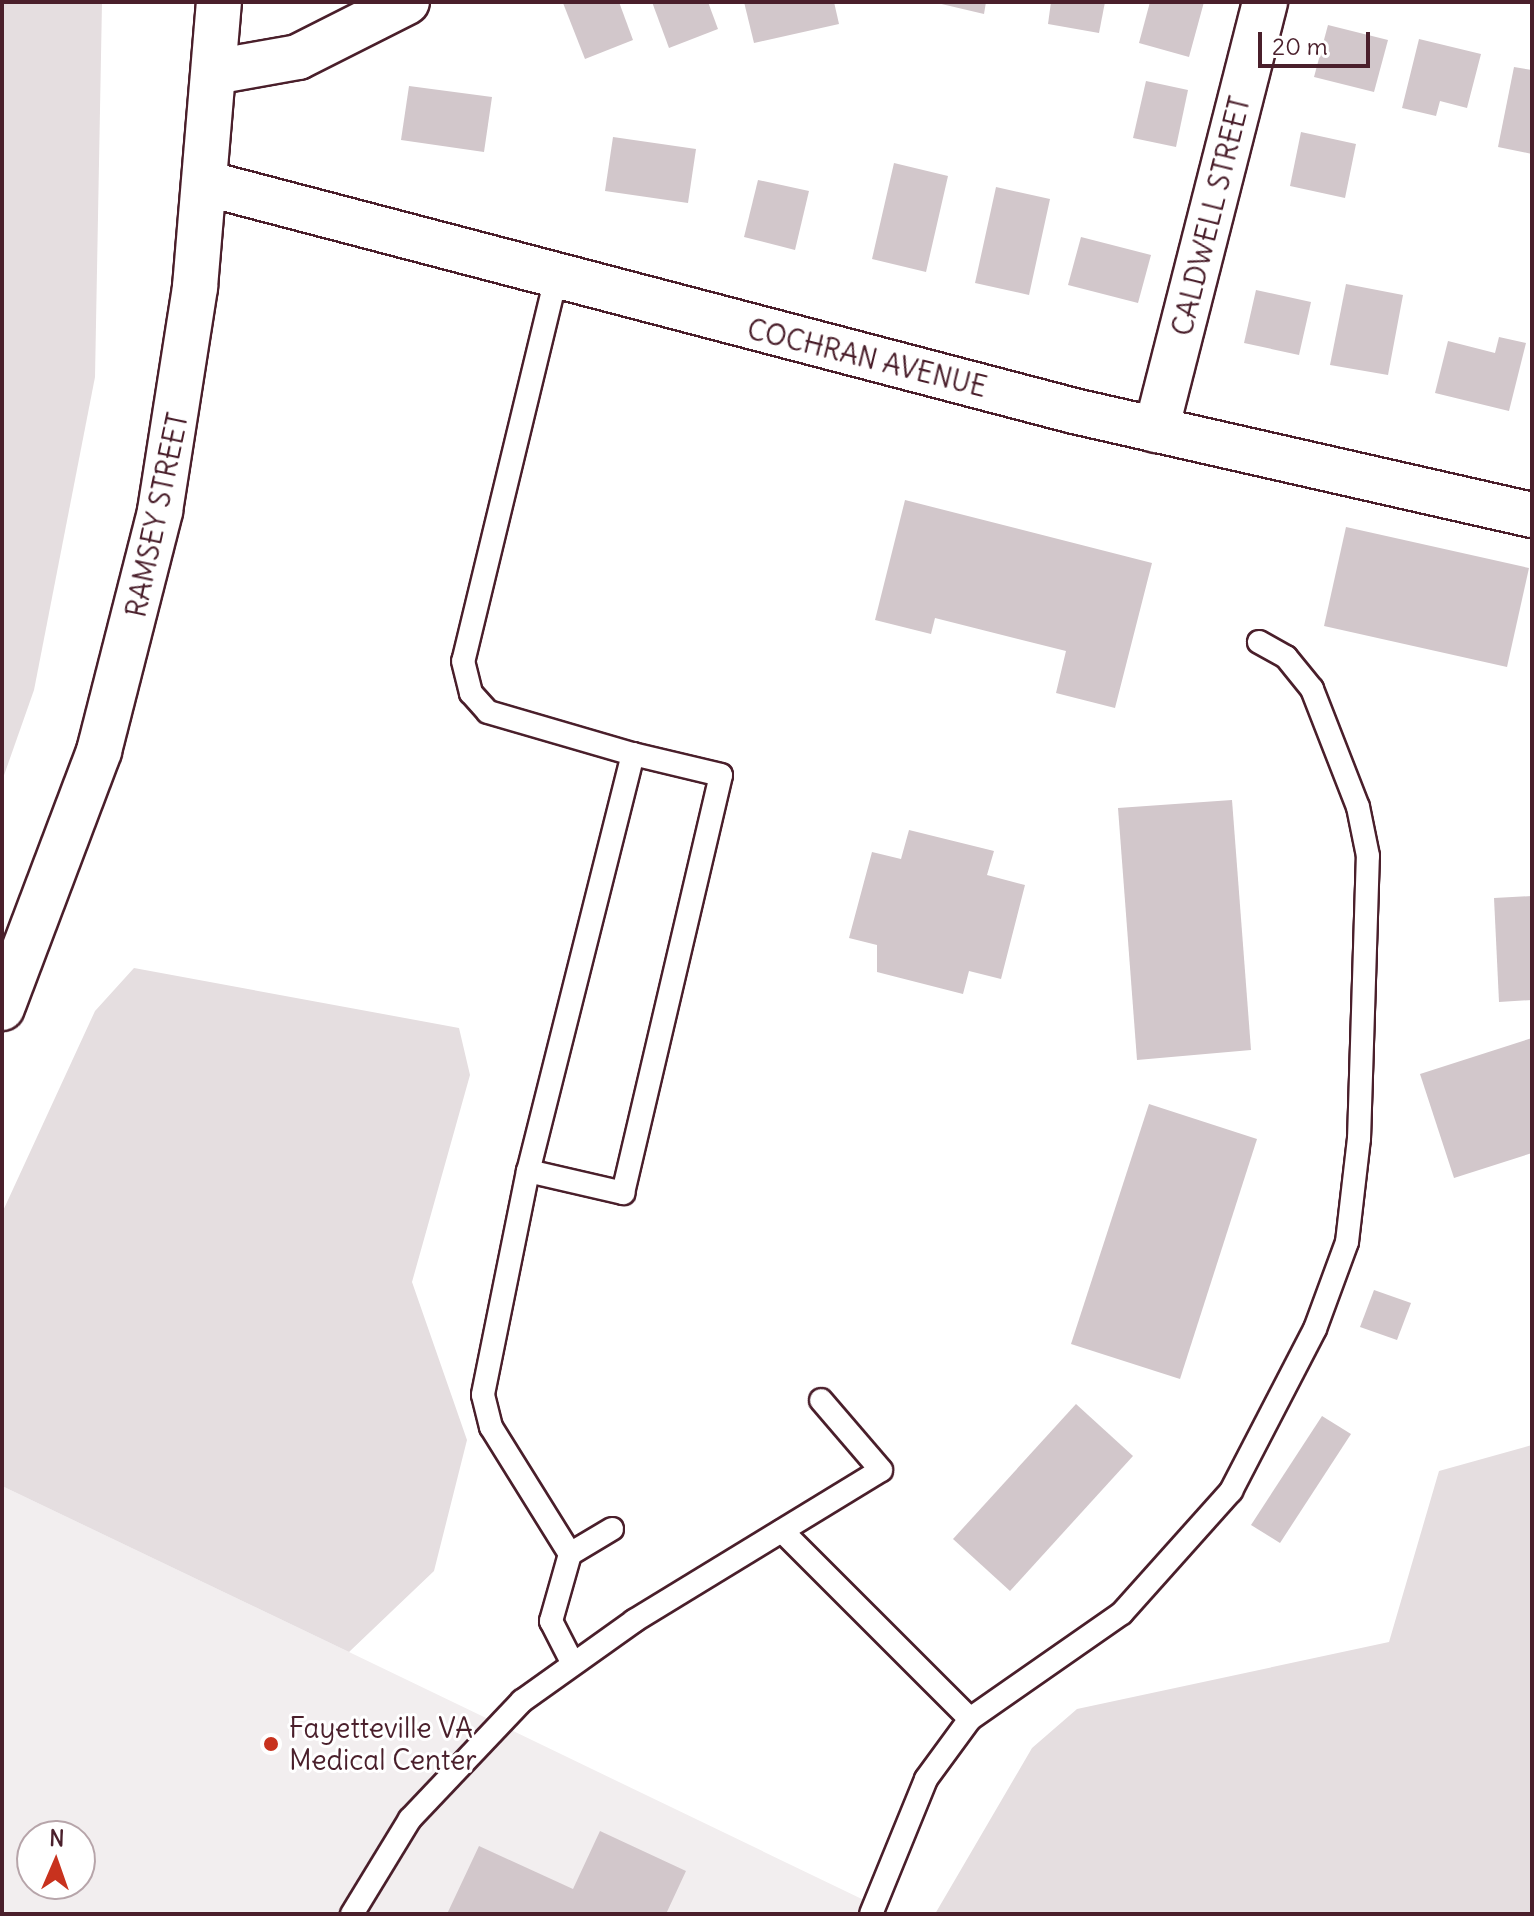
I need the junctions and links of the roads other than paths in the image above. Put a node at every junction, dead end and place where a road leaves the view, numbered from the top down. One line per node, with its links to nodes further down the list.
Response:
1 (219, 2): 4 (street, RAMSEY STREET)
2 (407, 2): 4 (street)
3 (1265, 2): 7 (street, CALDWELL STREET)
4 (214, 72): 5 (street, RAMSEY STREET)
5 (205, 183): 6 (street, COCHRAN AVENUE); 11 (street, RAMSEY STREET)
6 (556, 278): 7 (street, COCHRAN AVENUE); 10 (lane)
7 (1156, 430): 8 (street, COCHRAN AVENUE)
8 (1532, 515)
9 (1259, 642): 18 (lane)
10 (633, 754): 12 (lane); 12 (lane)
11 (2, 1008)
12 (528, 1171): 16 (lane)
13 (821, 1400): 15 (lane)
14 (612, 1529): 16 (lane)
15 (782, 1531): 17 (lane); 18 (lane)
16 (570, 1554): 17 (lane)
17 (572, 1662): 19 (lane)
18 (970, 1719): 20 (lane)
19 (352, 1914)
20 (871, 1914)

